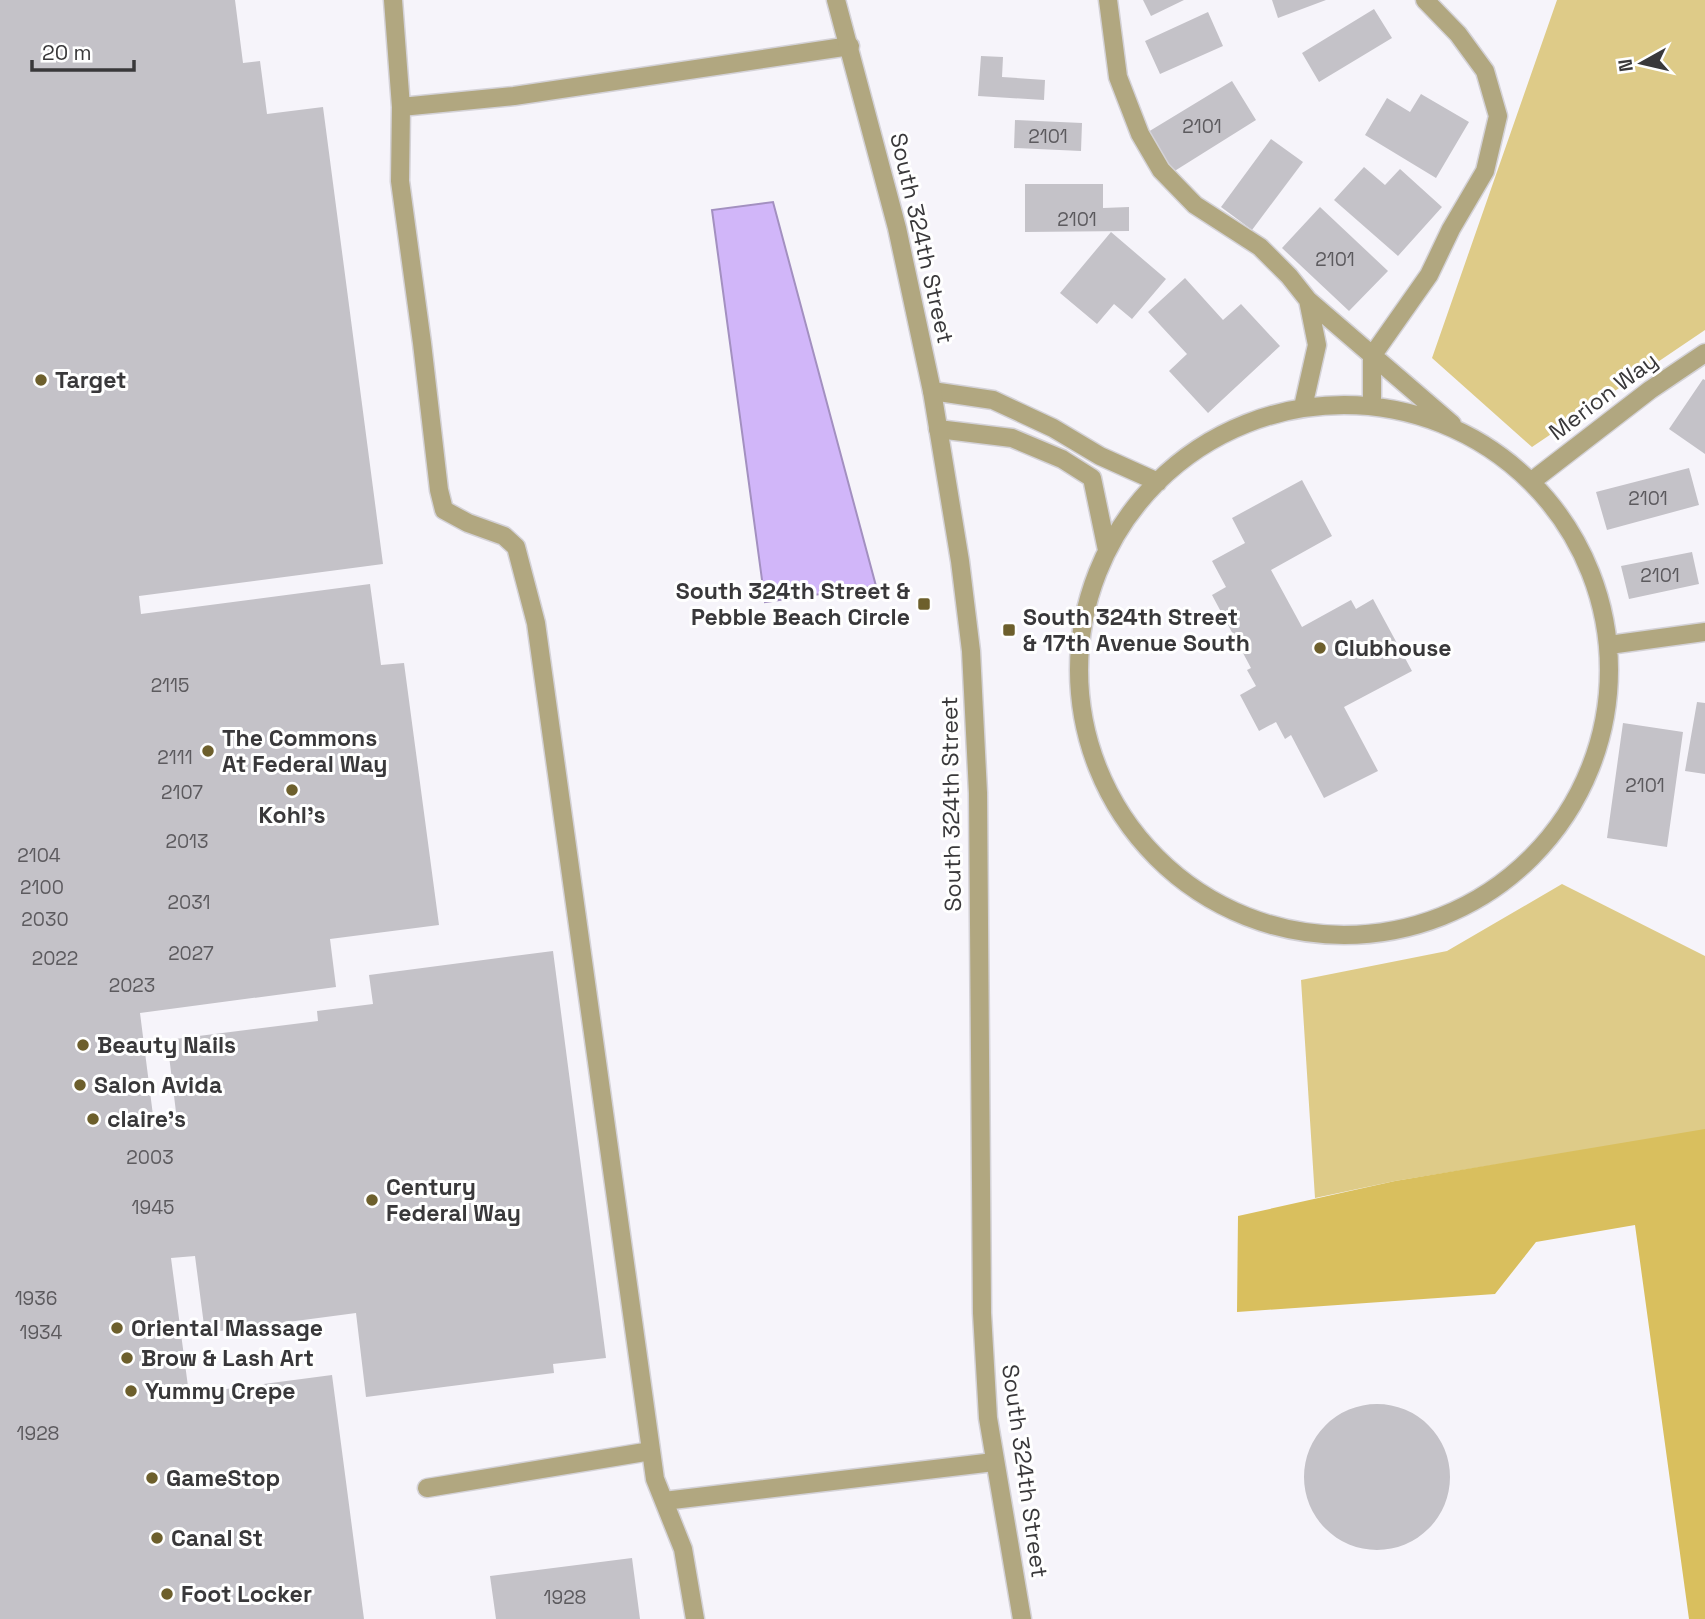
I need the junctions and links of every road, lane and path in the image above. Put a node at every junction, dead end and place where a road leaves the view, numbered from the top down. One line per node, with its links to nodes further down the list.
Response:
1 (393, 0): 6 (street)
2 (836, 0): 5 (street, South 324th Street)
3 (1108, 0): 7 (street)
4 (1425, 0): 9 (street)
5 (850, 46): 6 (street); 10 (street, South 324th Street)
6 (401, 107): 20 (street)
7 (1308, 300): 9 (street); 12 (street)
8 (1705, 353): 15 (street, Merion Way)
9 (1371, 356): 11 (street); 14 (street)
10 (932, 391): 13 (street, South 324th Street); 16 (street)
11 (1372, 406): 12 (street); 14 (street)
12 (1303, 407): 16 (street)
13 (938, 429): 17 (street); 21 (street, South 324th Street)
14 (1460, 431): 15 (street)
15 (1532, 481): 19 (street)
16 (1158, 482): 17 (street)
17 (1107, 550): 19 (street)
18 (1705, 632): 19 (street)
19 (1609, 645)
20 (651, 1451): 22 (street); 23 (street)
21 (994, 1462): 23 (street); 25 (street, South 324th Street)
22 (427, 1488)
23 (664, 1501): 24 (street)
24 (695, 1619)
25 (1022, 1619)

